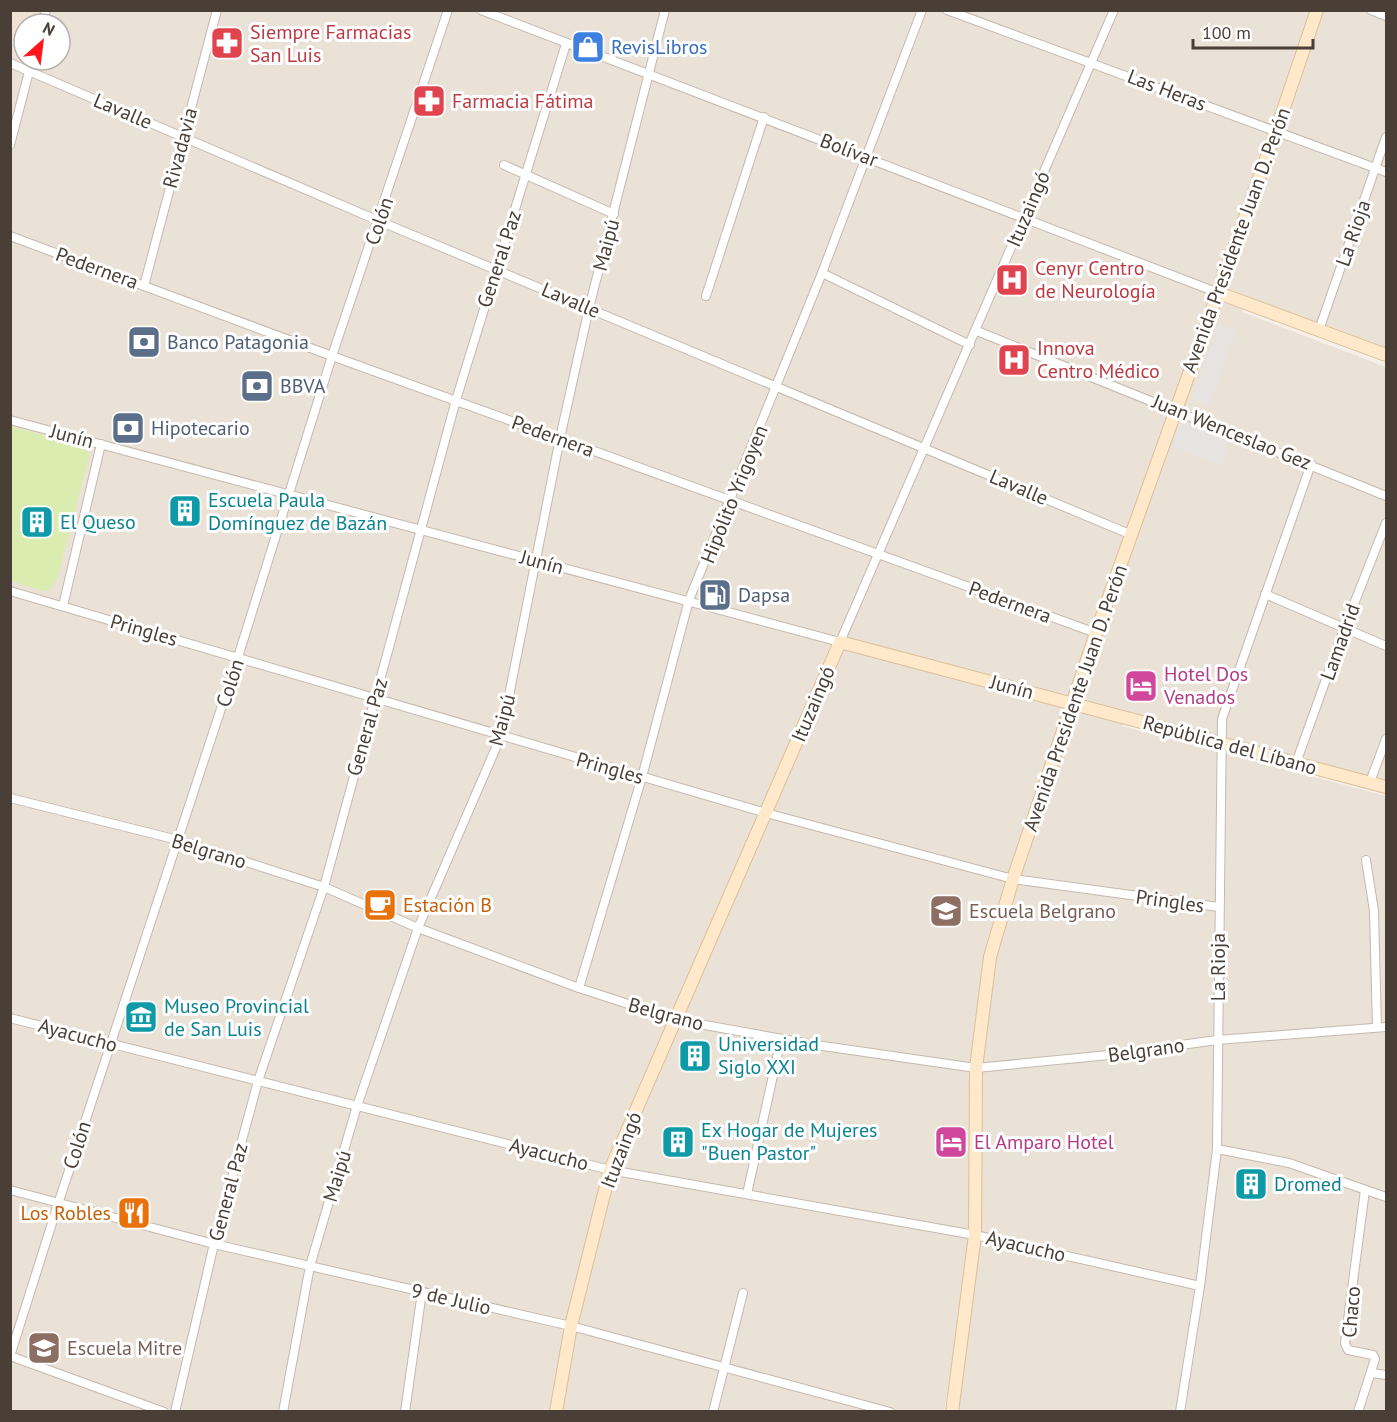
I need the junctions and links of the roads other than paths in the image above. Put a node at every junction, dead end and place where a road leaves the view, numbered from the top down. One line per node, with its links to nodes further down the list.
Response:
1 (217, 10): 18 (street, Rivadavia)
2 (448, 10): 28 (street, Colón)
3 (480, 10): 11 (street, Bolívar)
4 (664, 10): 15 (street, Maipú)
5 (922, 10): 21 (street, Hipólito Yrigoyen)
6 (947, 10): 12 (street, Las Heras)
7 (1114, 10): 12 (street, Ituzaingó)
8 (1317, 10): 17 (street, Avenida Presidente Juan D. Perón)
9 (1371, 10): 10 (street)
10 (1386, 16)
11 (566, 44): 15 (street, Bolívar); 25 (street, General Paz)
12 (1092, 62): 17 (street, Las Heras); 27 (street, Ituzaingó)
13 (29, 72): 20 (street)
14 (31, 72): 18 (street, Lavalle)
15 (648, 73): 16 (street, Bolívar); 26 (street, Maipú)
16 (764, 117): 21 (street, Bolívar); 34 (street)
17 (1276, 131): 23 (street, Las Heras); 33 (street, Avenida Presidente Juan D. Perón)
18 (183, 137): 28 (street, Lavalle); 32 (street, Rivadavia)
19 (1386, 137): 23 (street, La Rioja)
20 (10, 145)
21 (866, 157): 27 (street, Bolívar); 31 (street, Hipólito Yrigoyen)
22 (504, 165): 25 (street)
23 (1375, 168): 24 (street, Las Heras); 36 (street, La Rioja)
24 (1386, 172)
25 (527, 175): 26 (street); 30 (street, General Paz)
26 (614, 214): 35 (street, Maipú)
27 (1023, 217): 33 (street, Bolívar); 37 (street, Ituzaingó)
28 (379, 221): 30 (street, Lavalle); 40 (street, Colón)
29 (10, 236): 32 (street, Pedernera)
30 (495, 268): 35 (street, Lavalle); 42 (street, General Paz)
31 (822, 273): 38 (street); 41 (street, Hipólito Yrigoyen)
32 (144, 286): 40 (street, Pedernera)
33 (1216, 292): 36 (street); 43 (street, Avenida Presidente Juan D. Perón)
34 (706, 296)
35 (589, 308): 41 (street, Lavalle); 45 (street, Maipú)
36 (1319, 330): 39 (street)
37 (977, 331): 38 (street, Ituzaingó); 43 (street, Juan Wenceslao Gez)
38 (970, 345): 47 (street, Ituzaingó)
39 (1386, 355)
40 (332, 356): 42 (street, Pedernera); 49 (street, Colón)
41 (777, 387): 47 (street, Lavalle); 51 (street, Hipólito Yrigoyen)
42 (456, 400): 45 (street, Pedernera); 53 (street, General Paz)
43 (1175, 410): 48 (street, Juan Wenceslao Gez); 54 (street, Avenida Presidente Juan D. Perón)
44 (10, 420): 46 (street, Junín)
45 (560, 438): 51 (street, Pedernera); 56 (street, Maipú)
46 (101, 444): 49 (street, Junín); 60 (street)
47 (926, 447): 54 (street, Lavalle); 55 (street, Ituzaingó)
48 (1311, 464): 50 (street, Juan Wenceslao Gez); 58 (street, La Rioja)
49 (290, 495): 53 (street, Junín); 65 (street, Colón)
50 (1386, 496)
51 (732, 501): 55 (street, Pedernera); 59 (street, Hipólito Yrigoyen)
52 (1386, 523): 61 (street, Lamadrid)
53 (422, 531): 56 (street, Junín); 66 (street, General Paz)
54 (1132, 535): 62 (street, Avenida Presidente Juan D. Perón)
55 (877, 554): 62 (street, Pedernera); 63 (street, Ituzaingó)
56 (536, 560): 59 (street, Junín); 68 (street, Maipú)
57 (10, 591): 60 (street, Pringles)
58 (1265, 594): 61 (street); 70 (street, La Rioja)
59 (689, 600): 63 (street, Junín); 72 (street, Hipólito Yrigoyen)
60 (63, 606): 65 (street, Pringles)
61 (1344, 629): 64 (street); 71 (street, Lamadrid)
62 (1096, 633): 67 (street, Avenida Presidente Juan D. Perón)
63 (840, 642): 67 (street, Junín); 76 (street, Ituzaingó)
64 (1386, 646)
65 (238, 657): 66 (street, Pringles); 77 (street, Colón)
66 (374, 699): 68 (street, Pringles); 80 (street, General Paz)
67 (1074, 703): 70 (street, República del Líbano); 79 (street, Avenida Presidente Juan D. Perón)
68 (501, 736): 72 (street, Pringles); 82 (street, Maipú)
69 (1386, 739): 73 (street)
70 (1221, 744): 71 (street, República del Líbano); 81 (street, La Rioja)
71 (1296, 763): 73 (street, República del Líbano)
72 (642, 777): 76 (street, Pringles); 83 (street, Hipólito Yrigoyen)
73 (1370, 782): 74 (street, República del Líbano)
74 (1386, 787)
75 (10, 798): 77 (street, Belgrano)
76 (766, 813): 79 (street, Pringles); 85 (street, Ituzaingó)
77 (178, 840): 80 (street, Belgrano); 89 (street, Colón)
78 (1366, 860): 86 (street)
79 (1013, 879): 81 (street, Pringles); 90 (street, Avenida Presidente Juan D. Perón)
80 (324, 887): 82 (street, Belgrano); 91 (street, General Paz)
81 (1218, 908): 88 (street, La Rioja)
82 (418, 928): 83 (street, Belgrano); 92 (street, Maipú)
83 (579, 988): 85 (street, Belgrano)
84 (10, 1018): 89 (street, Ayacucho)
85 (677, 1020): 87 (street, Belgrano); 94 (street, Ituzaingó)
86 (1382, 1027): 88 (street, Belgrano)
87 (780, 1039): 90 (street, Belgrano); 97 (street)
88 (1217, 1040): 90 (street, Belgrano); 93 (street, La Rioja)
89 (110, 1044): 91 (street, Ayacucho); 99 (street, Colón)
90 (976, 1068): 100 (street, Avenida Presidente Juan D. Perón)
91 (258, 1081): 92 (street, Ayacucho); 101 (street, General Paz)
92 (357, 1106): 94 (street, Ayacucho); 102 (street, Maipú)
93 (1216, 1149): 96 (street); 103 (street, La Rioja)
94 (610, 1170): 97 (street, Ayacucho); 106 (street, Ituzaingó)
95 (10, 1190): 99 (street, 9 de Julio)
96 (1365, 1190): 98 (street); 109 (street, Chaco)
97 (747, 1194): 100 (street, Ayacucho)
98 (1386, 1197)
99 (59, 1201): 101 (street, 9 de Julio); 107 (street, Colón)
100 (975, 1234): 103 (street, Ayacucho); 118 (street, Avenida Presidente Juan D. Perón)
101 (214, 1244): 102 (street, 9 de Julio); 112 (street, General Paz)
102 (310, 1266): 104 (street, 9 de Julio); 113 (street, Maipú)
103 (1200, 1286): 119 (street, La Rioja)
104 (422, 1292): 106 (street, 9 de Julio); 114 (street)
105 (743, 1293): 108 (street)
106 (571, 1326): 108 (street, 9 de Julio); 115 (street, Ituzaingó)
107 (10, 1356): 111 (street)
108 (724, 1368): 116 (street); 117 (street, 9 de Julio)
109 (1372, 1373): 110 (street); 120 (street)
110 (1386, 1375)
111 (164, 1412)
112 (175, 1412)
113 (283, 1412)
114 (405, 1412)
115 (556, 1412)
116 (713, 1412)
117 (890, 1412)
118 (952, 1412)
119 (1180, 1412)
120 (1358, 1412)

